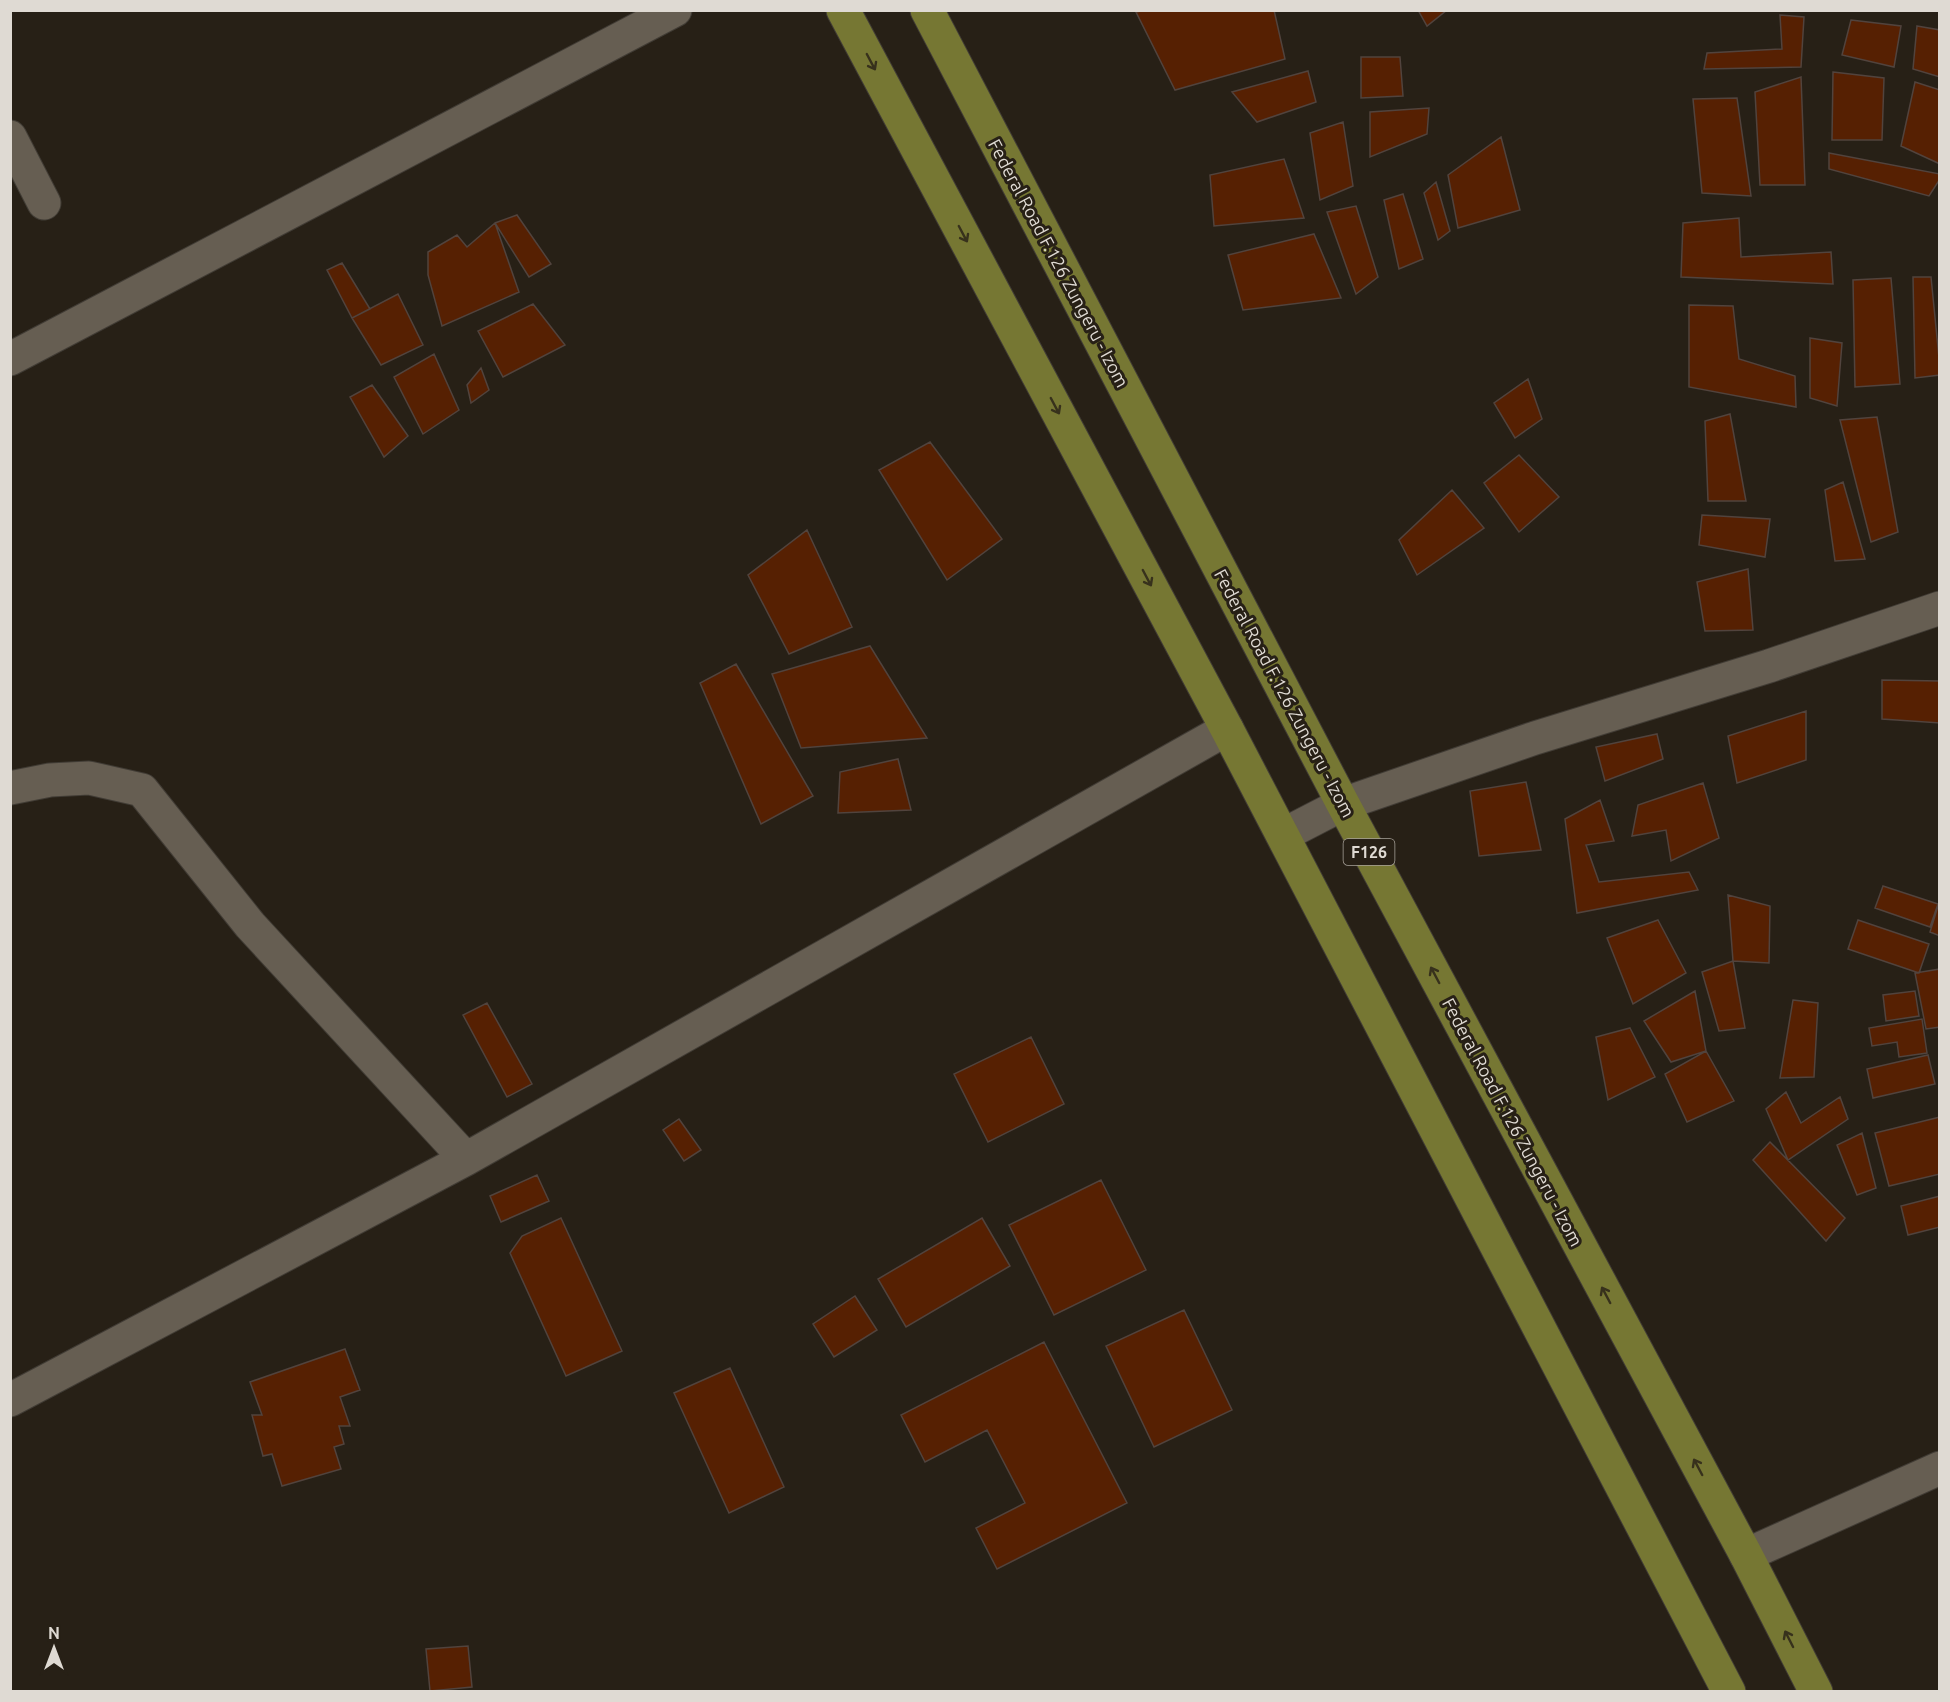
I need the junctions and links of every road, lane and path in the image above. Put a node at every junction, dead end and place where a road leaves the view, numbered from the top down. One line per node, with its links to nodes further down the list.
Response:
1 (675, 10): 6 (street)
2 (843, 10): 8 (main road, one-way to 8)
3 (927, 10): 10 (main road, Federal Road F.126 Zungeru - Izom / F126)
4 (10, 137): 5 (street)
5 (44, 203)
6 (10, 359)
7 (1940, 608): 10 (street)
8 (1227, 729): 11 (main road); 12 (street)
9 (10, 788): 12 (street)
10 (1343, 804): 11 (street); 15 (main road, Federal Road F.126 Zungeru - Izom / F126, one-way to 10)
11 (1282, 836): 16 (main road)
12 (466, 1158): 13 (street)
13 (10, 1400)
14 (1940, 1468): 15 (street)
15 (1746, 1555): 17 (main road, Federal Road F.126 Zungeru - Izom / F126, one-way to 15)
16 (1729, 1692)
17 (1816, 1692)

